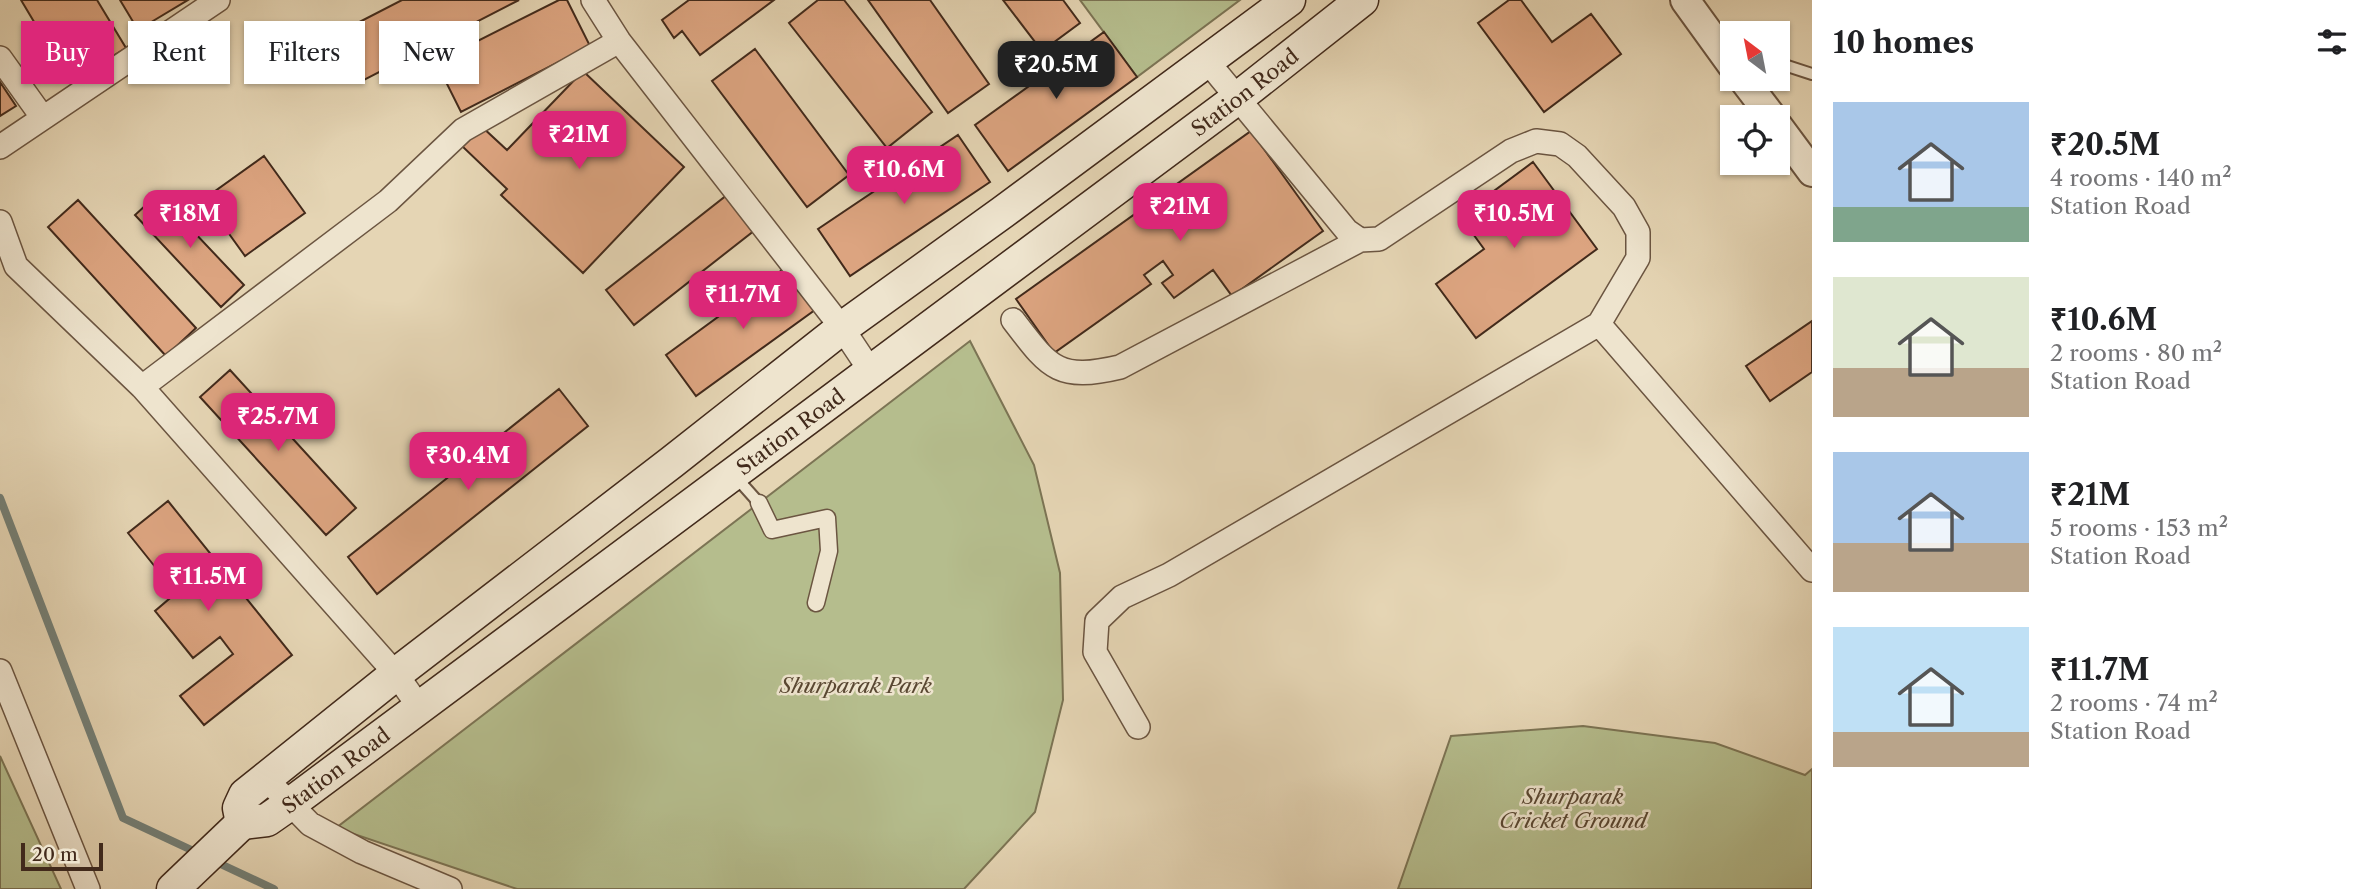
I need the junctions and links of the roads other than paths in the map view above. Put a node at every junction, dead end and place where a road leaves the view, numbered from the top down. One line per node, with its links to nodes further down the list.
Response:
1 (218, 0): 15 (street)
2 (593, 0): 6 (street)
3 (1289, 0): 9 (main road, Station Road)
4 (1362, 0): 13 (main road, Station Road)
5 (1685, 0): 7 (street)
6 (619, 41): 25 (street); 27 (street)
7 (1720, 43)
8 (0, 58): 15 (street)
9 (1207, 61): 13 (street); 21 (main road, Station Road)
10 (1790, 67): 11 (lane)
11 (1812, 74)
12 (1752, 91): 14 (street)
13 (1239, 97): 20 (street); 22 (main road, Station Road)
14 (1763, 105)
15 (43, 118): 17 (street)
16 (1790, 142): 18 (street)
17 (0, 147)
18 (1812, 172)
19 (0, 222): 27 (street)
20 (1360, 240): 23 (street); 24 (street)
21 (932, 264): 22 (main road); 25 (main road, Station Road)
22 (961, 303): 26 (main road, Station Road)
23 (1013, 320)
24 (1599, 324): 32 (street); 37 (street)
25 (842, 328): 26 (street); 28 (main road, Station Road)
26 (870, 370): 29 (main road, Station Road)
27 (142, 387): 35 (street)
28 (672, 462): 30 (main road); 35 (main road, Station Road)
29 (733, 473): 30 (main road, Station Road); 31 (lane)
30 (697, 500): 36 (main road, Station Road)
31 (759, 503): 33 (street)
32 (1812, 569)
33 (816, 603)
34 (0, 671): 41 (street)
35 (396, 674): 36 (street); 38 (main road, Station Road)
36 (420, 708): 39 (main road, Station Road)
37 (1138, 727)
38 (266, 779): 39 (street); 40 (main road, Station Road)
39 (290, 804): 40 (main road, Station Road); 43 (street)
40 (237, 827): 42 (main road)
41 (88, 889)
42 (173, 889)
43 (450, 889)

